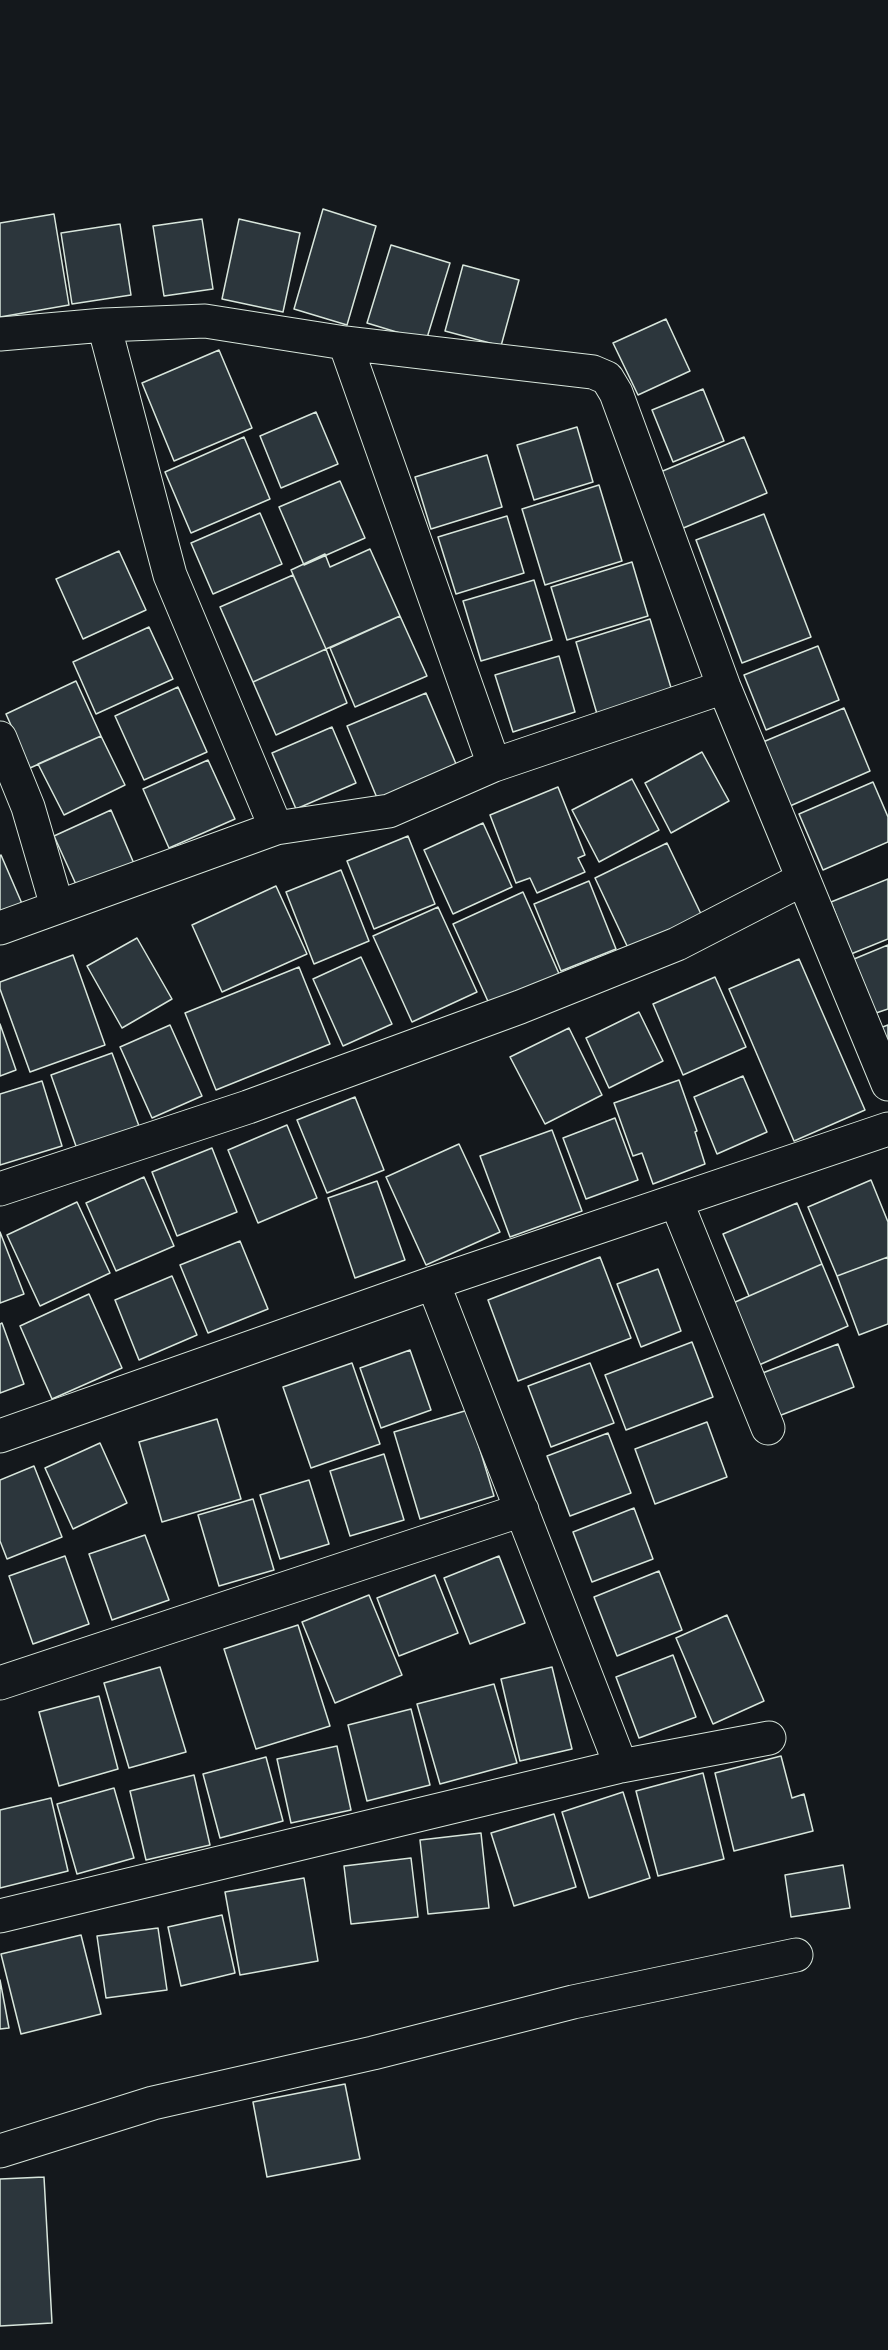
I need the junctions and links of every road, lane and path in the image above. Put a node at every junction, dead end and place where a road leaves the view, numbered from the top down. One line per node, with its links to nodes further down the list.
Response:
1 (104, 325): 2 (street); 3 (street); 7 (street)
2 (0, 334)
3 (345, 343): 4 (street); 6 (street)
4 (724, 687): 6 (street); 8 (street)
5 (0, 738): 9 (street)
6 (494, 765): 7 (street)
7 (276, 828): 9 (street)
8 (803, 879): 11 (street); 13 (street)
9 (57, 906): 10 (street)
10 (0, 928)
11 (888, 1084)
12 (888, 1130): 14 (street)
13 (0, 1189)
14 (676, 1201): 15 (street); 16 (street)
15 (433, 1283): 17 (street); 18 (street)
16 (768, 1428)
17 (0, 1436)
18 (522, 1510): 19 (street); 21 (street)
19 (0, 1683)
20 (769, 1738): 21 (street)
21 (621, 1766): 22 (street)
22 (0, 1916)
23 (796, 1954): 24 (street)
24 (0, 2151)

